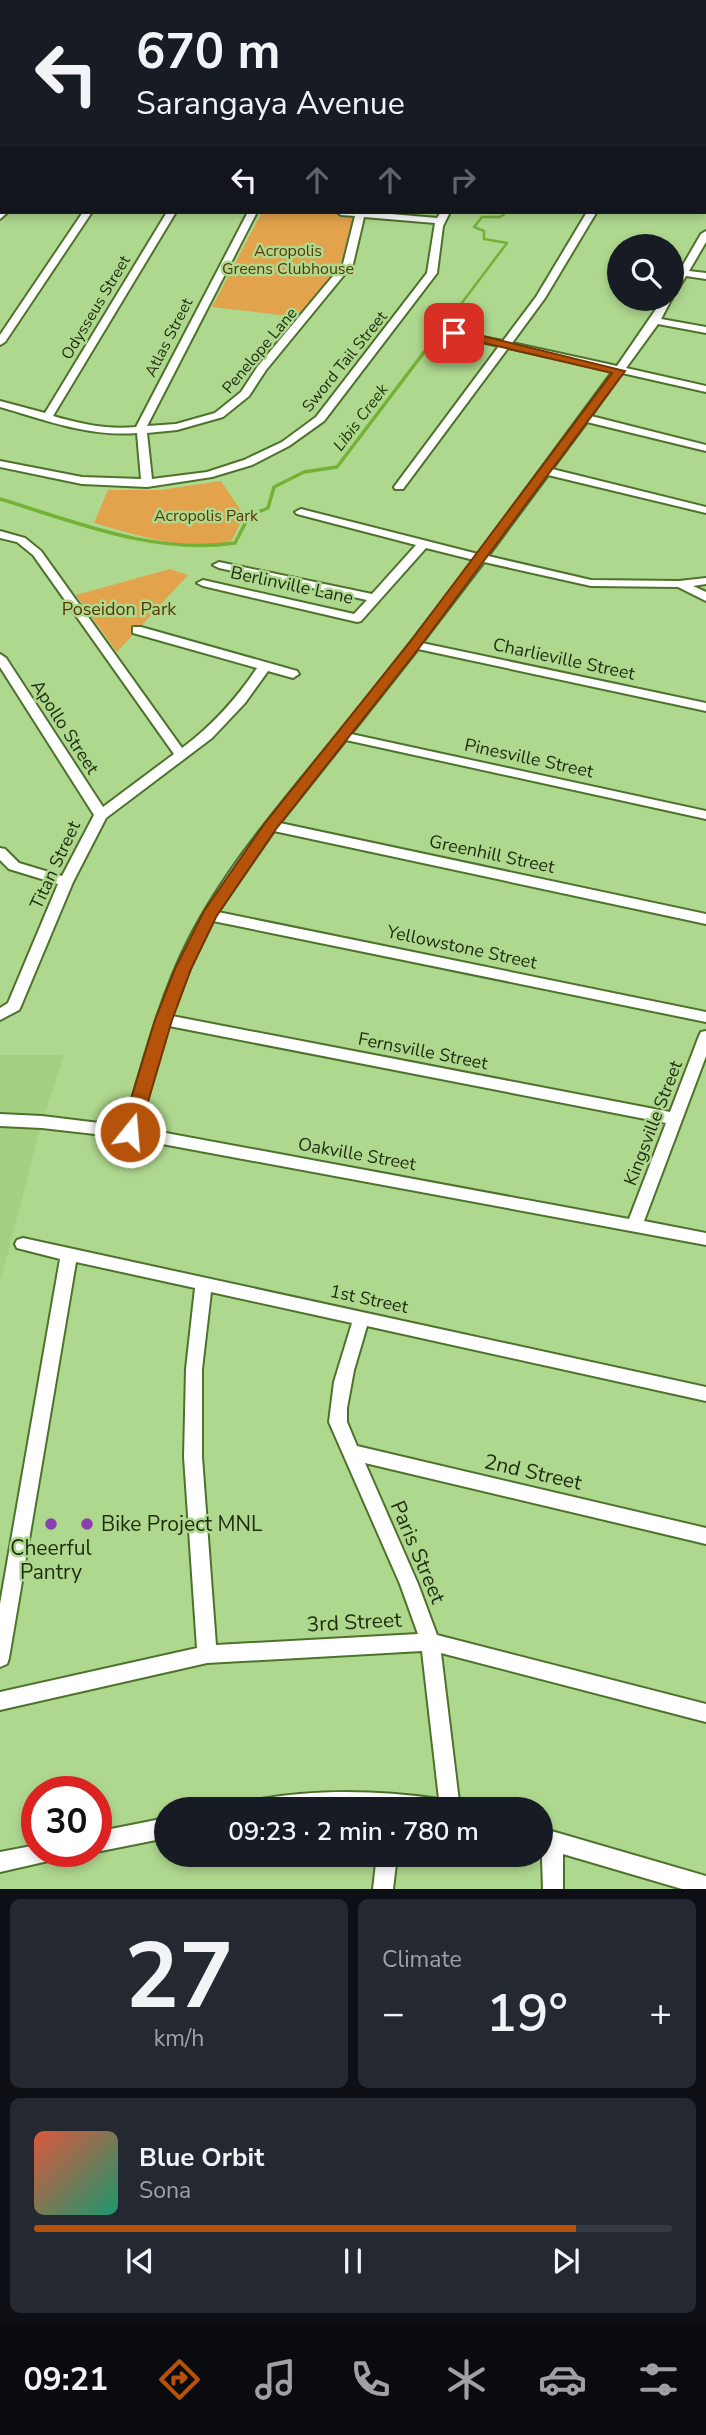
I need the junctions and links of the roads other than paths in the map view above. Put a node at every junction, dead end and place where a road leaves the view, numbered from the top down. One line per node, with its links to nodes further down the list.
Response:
1 (86, 214): 15 (street)
2 (170, 214): 20 (street, Odysseus Street)
3 (251, 214): 22 (street, Atlas Street)
4 (360, 214): 6 (street); 22 (street, Penelope Lane)
5 (591, 214): 16 (street)
6 (442, 216): 26 (street, Sword Tail Street)
7 (706, 234): 8 (street)
8 (684, 271)
9 (684, 273): 10 (street)
10 (706, 276)
11 (661, 311): 12 (street)
12 (655, 321): 13 (street); 17 (street)
13 (706, 330)
14 (454, 333): 16 (street)
15 (0, 342)
16 (505, 345): 17 (street); 27 (street)
17 (619, 371): 18 (street); 21 (street)
18 (706, 389)
19 (0, 404): 20 (street, Penelope Lane)
20 (47, 418): 22 (street, Penelope Lane)
21 (585, 418): 23 (street); 25 (street)
22 (142, 432): 26 (street, Atlas Street)
23 (706, 448)
24 (0, 464): 26 (street, Sword Tail Street)
25 (546, 471): 28 (street); 32 (street)
26 (147, 484)
27 (399, 487)
28 (706, 510)
29 (301, 512): 31 (street)
30 (0, 534): 46 (street)
31 (424, 543): 32 (street); 38 (street, Berlinville Lane)
32 (480, 558): 36 (street); 40 (street)
33 (219, 565): 38 (street)
34 (706, 581): 36 (street)
35 (203, 583): 38 (street, Berlinville Lane)
36 (679, 584): 37 (street)
37 (706, 597)
38 (373, 598)
39 (137, 630): 42 (street)
40 (414, 645): 44 (street, Charlieville Street); 45 (street)
41 (0, 658): 47 (street, Apollo Street)
42 (264, 667): 43 (street); 46 (street, Titan Street)
43 (293, 674)
44 (706, 708)
45 (344, 736): 48 (street, Pinesville Street); 49 (street)
46 (181, 755): 47 (street, Titan Street)
47 (101, 815): 51 (street, Titan Street)
48 (706, 815)
49 (271, 826): 52 (street); 53 (street, Greenhill Street)
50 (0, 852): 51 (street)
51 (66, 882): 54 (street, Titan Street)
52 (209, 915): 55 (street, Yellowstone Street); 56 (street)
53 (706, 919)
54 (0, 1014)
55 (706, 1017)
56 (164, 1020): 58 (street, Fernsville Street); 60 (street)
57 (706, 1036): 58 (street, Kingsville Street)
58 (675, 1119): 61 (street, Kingsville Street)
59 (0, 1120): 60 (street, Oakville Street)
60 (130, 1132): 61 (street, Oakville Street)
61 (635, 1224): 62 (street, Oakville Street)
62 (706, 1239)
63 (23, 1244): 64 (street, 1st Street)
64 (69, 1254): 65 (street, 1st Street); 72 (street)
65 (204, 1285): 66 (street, 1st Street); 71 (street)
66 (361, 1319): 67 (street, 1st Street); 68 (street, Paris Street)
67 (706, 1394)
68 (350, 1452): 69 (street, 2nd Street); 70 (street, Paris Street)
69 (706, 1536)
70 (430, 1642): 71 (street, 3rd Street); 74 (street, 3rd Street); 75 (street, Paris Street)
71 (207, 1654): 73 (street, 3rd Street)
72 (0, 1658)
73 (0, 1701)
74 (706, 1713)
75 (448, 1797)
76 (154, 1830): 77 (street)
77 (112, 1839)
78 (553, 1842): 83 (street)
79 (21, 1858): 80 (street)
80 (0, 1862)
81 (386, 1867): 84 (street)
82 (551, 1867): 85 (street)
83 (706, 1886)
84 (383, 1889)
85 (554, 1889)

